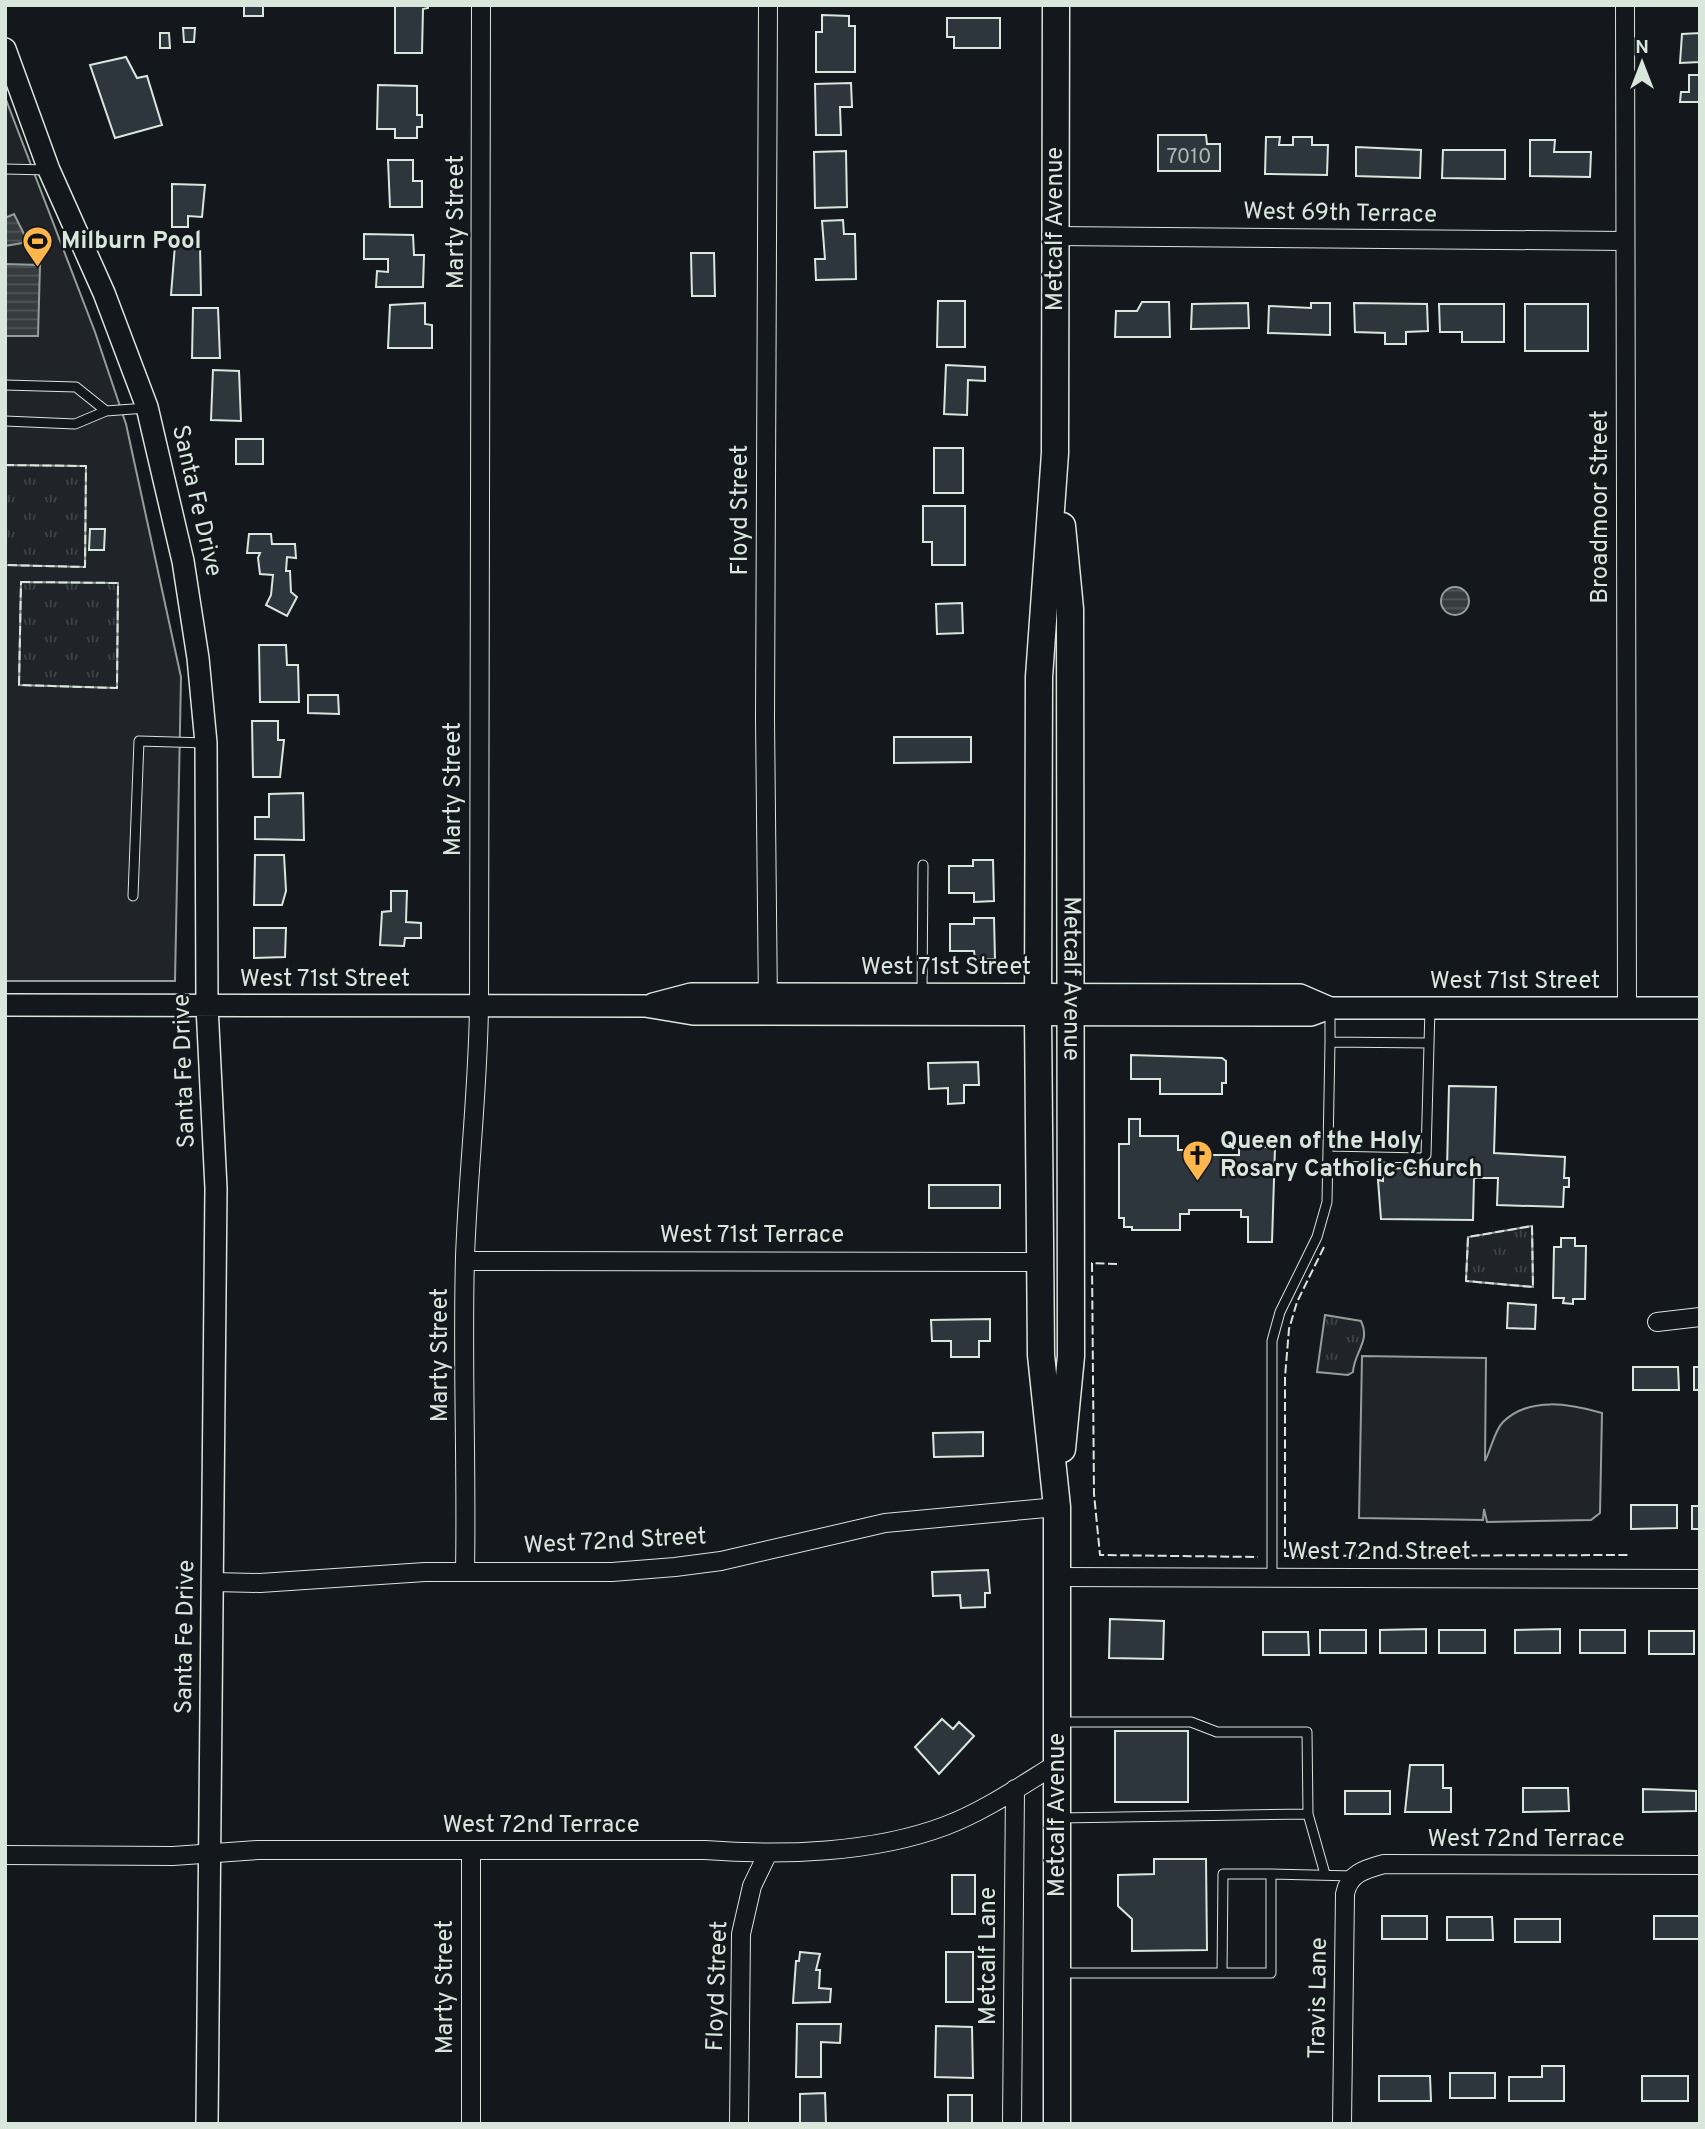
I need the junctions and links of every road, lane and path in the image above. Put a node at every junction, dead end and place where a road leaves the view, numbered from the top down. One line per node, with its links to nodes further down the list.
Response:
1 (481, 5): 24 (street, Marty Street)
2 (768, 5): 19 (street, Floyd Street)
3 (1056, 5): 8 (main road, Metcalf Avenue)
4 (1625, 5): 9 (street, Broadmoor Street)
5 (5, 49): 7 (street, Santa Fe Drive)
6 (5, 169): 7 (lane)
7 (49, 170): 11 (street, Santa Fe Drive)
8 (1056, 236): 9 (street, West 69th Terrace); 14 (main road, Metcalf Avenue)
9 (1624, 241): 27 (street, Broadmoor Street)
10 (5, 385): 12 (lane)
11 (147, 407): 12 (lane); 15 (street, Santa Fe Drive)
12 (106, 411): 13 (lane)
13 (5, 421)
14 (1055, 453): 20 (main road, Metcalf Avenue); 22 (main road, Metcalf Avenue)
15 (206, 743): 17 (lane); 23 (street, Santa Fe Drive)
16 (923, 865): 18 (lane)
17 (133, 896)
18 (922, 994): 19 (street, West 71st Street); 20 (street, West 71st Street)
19 (768, 1004): 20 (street, West 71st Street); 24 (street, West 71st Street)
20 (1038, 1004): 22 (street, West 71st Street); 33 (main road, Metcalf Avenue)
21 (5, 1005): 23 (street, West 71st Street)
22 (1071, 1005): 25 (street, West 71st Street); 36 (main road, Metcalf Avenue)
23 (207, 1006): 24 (street, West 71st Street); 41 (street, Santa Fe Drive)
24 (479, 1006): 32 (street, Marty Street)
25 (1330, 1008): 26 (street, West 71st Street); 29 (lane)
26 (1430, 1008): 27 (street, West 71st Street); 30 (lane)
27 (1627, 1008): 28 (street, West 71st Street)
28 (1700, 1009)
29 (1330, 1042): 30 (lane); 31 (lane)
30 (1429, 1043): 31 (lane)
31 (1328, 1156): 39 (lane)
32 (465, 1261): 33 (street, West 71st Terrace); 37 (street, Marty Street)
33 (1040, 1262): 36 (main road, Metcalf Avenue)
34 (1700, 1317): 35 (street)
35 (1657, 1322)
36 (1057, 1507): 37 (street, West 72nd Street); 38 (main road, Metcalf Avenue)
37 (465, 1572): 41 (street, West 72nd Street)
38 (1058, 1577): 39 (street, West 72nd Street); 42 (main road, Metcalf Avenue)
39 (1272, 1577): 40 (street, West 72nd Street)
40 (1700, 1578)
41 (214, 1582): 48 (street, Santa Fe Drive)
42 (1058, 1722): 43 (main road, Metcalf Avenue); 45 (lane)
43 (1058, 1763): 44 (street, West 72nd Terrace); 46 (main road, Metcalf Avenue)
44 (1015, 1789): 50 (street, West 72nd Terrace); 60 (street, Metcalf Lane)
45 (1308, 1814): 46 (lane); 53 (lane)
46 (1058, 1818): 55 (main road, Metcalf Avenue)
47 (471, 1850): 48 (street, West 72nd Terrace); 50 (street, West 72nd Terrace); 58 (street, Marty Street)
48 (207, 1853): 49 (street, West 72nd Terrace); 57 (street, Santa Fe Drive)
49 (5, 1855)
50 (767, 1855): 59 (street, Floyd Street)
51 (1700, 1865): 54 (street, West 72nd Terrace)
52 (1271, 1874): 53 (lane); 56 (lane); 56 (lane)
53 (1325, 1874): 54 (lane)
54 (1354, 1876): 62 (street, Travis Lane)
55 (1058, 1972): 56 (lane); 61 (main road, Metcalf Avenue)
56 (1222, 1973)
57 (207, 2124)
58 (471, 2124)
59 (740, 2124)
60 (1012, 2124)
61 (1057, 2124)
62 (1342, 2124)

